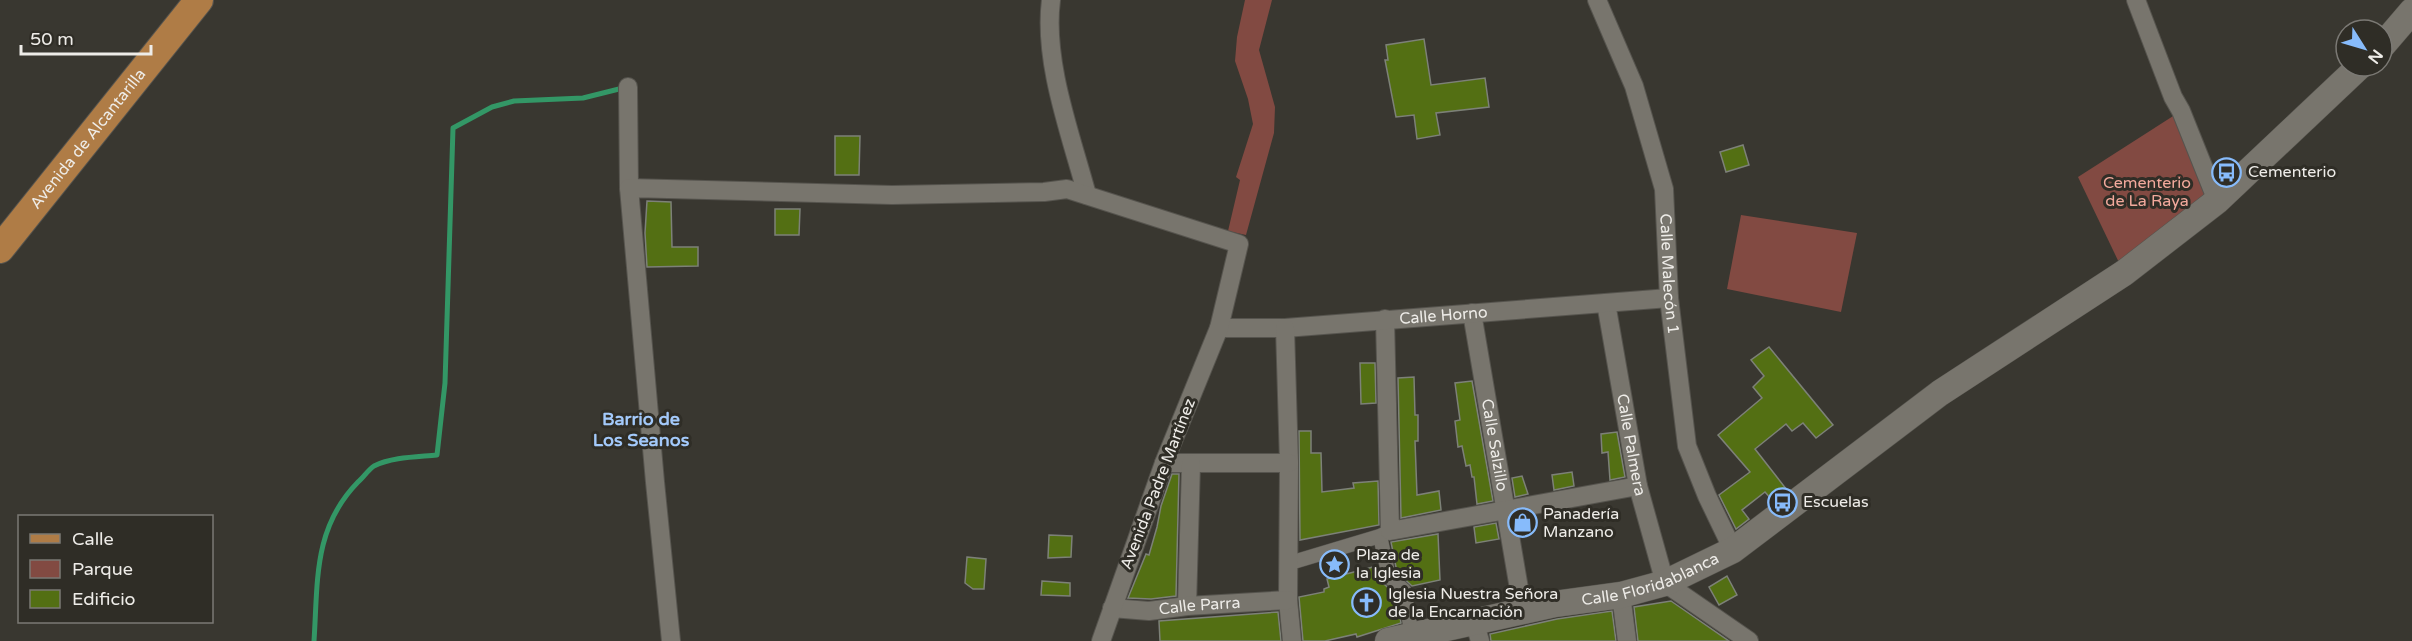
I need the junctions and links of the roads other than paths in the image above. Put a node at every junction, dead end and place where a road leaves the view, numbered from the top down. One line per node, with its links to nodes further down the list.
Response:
1 (199, 0): 12 (main road, Avenida de Alcantarilla)
2 (1051, 0): 10 (street)
3 (1597, 0): 13 (street, Calle Malecón 1)
4 (2136, 0): 11 (street)
5 (2412, 11): 6 (main road)
6 (2394, 32)
7 (2347, 78): 11 (main road, Calle Floridablanca)
8 (628, 87): 9 (street)
9 (629, 188): 10 (street); 35 (street)
10 (1087, 195): 17 (street, Avenida Padre Martínez)
11 (2217, 201): 25 (main road, Calle Floridablanca)
12 (0, 249)
13 (1669, 298): 14 (street, Calle Horno); 25 (street, Calle Malecón 1)
14 (1606, 303): 15 (street, Calle Horno); 22 (street, Calle Palmera)
15 (1472, 313): 16 (street, Calle Horno); 23 (street, Calle Salzillo)
16 (1385, 319): 18 (street, Calle Horno); 24 (street)
17 (1219, 328): 18 (street, Calle Horno); 19 (street, Avenida Padre Martínez)
18 (1284, 328): 20 (street)
19 (1164, 463): 21 (street); 31 (street, Avenida Padre Martínez)
20 (1289, 463): 21 (street); 26 (street)
21 (1191, 464): 30 (street)
22 (1638, 486): 23 (street); 27 (street, Calle Palmera)
23 (1504, 509): 24 (street); 32 (street, Calle Salzillo)
24 (1385, 533): 26 (street); 34 (street)
25 (1734, 550): 27 (main road, Calle Floridablanca)
26 (1290, 564): 29 (street)
27 (1665, 583): 28 (main road, Calle Floridablanca); 39 (street)
28 (1621, 595): 32 (main road, Calle Floridablanca); 38 (street)
29 (1288, 600): 30 (street, Calle Parra); 37 (street)
30 (1187, 606): 31 (street, Calle Parra)
31 (1112, 608): 36 (street, Avenida Padre Martínez)
32 (1523, 612): 33 (main road, Calle Floridablanca)
33 (1477, 631): 34 (main road, Calle Floridablanca)
34 (1400, 638)
35 (671, 641)
36 (1101, 641)
37 (1292, 641)
38 (1627, 641)
39 (1749, 641)

